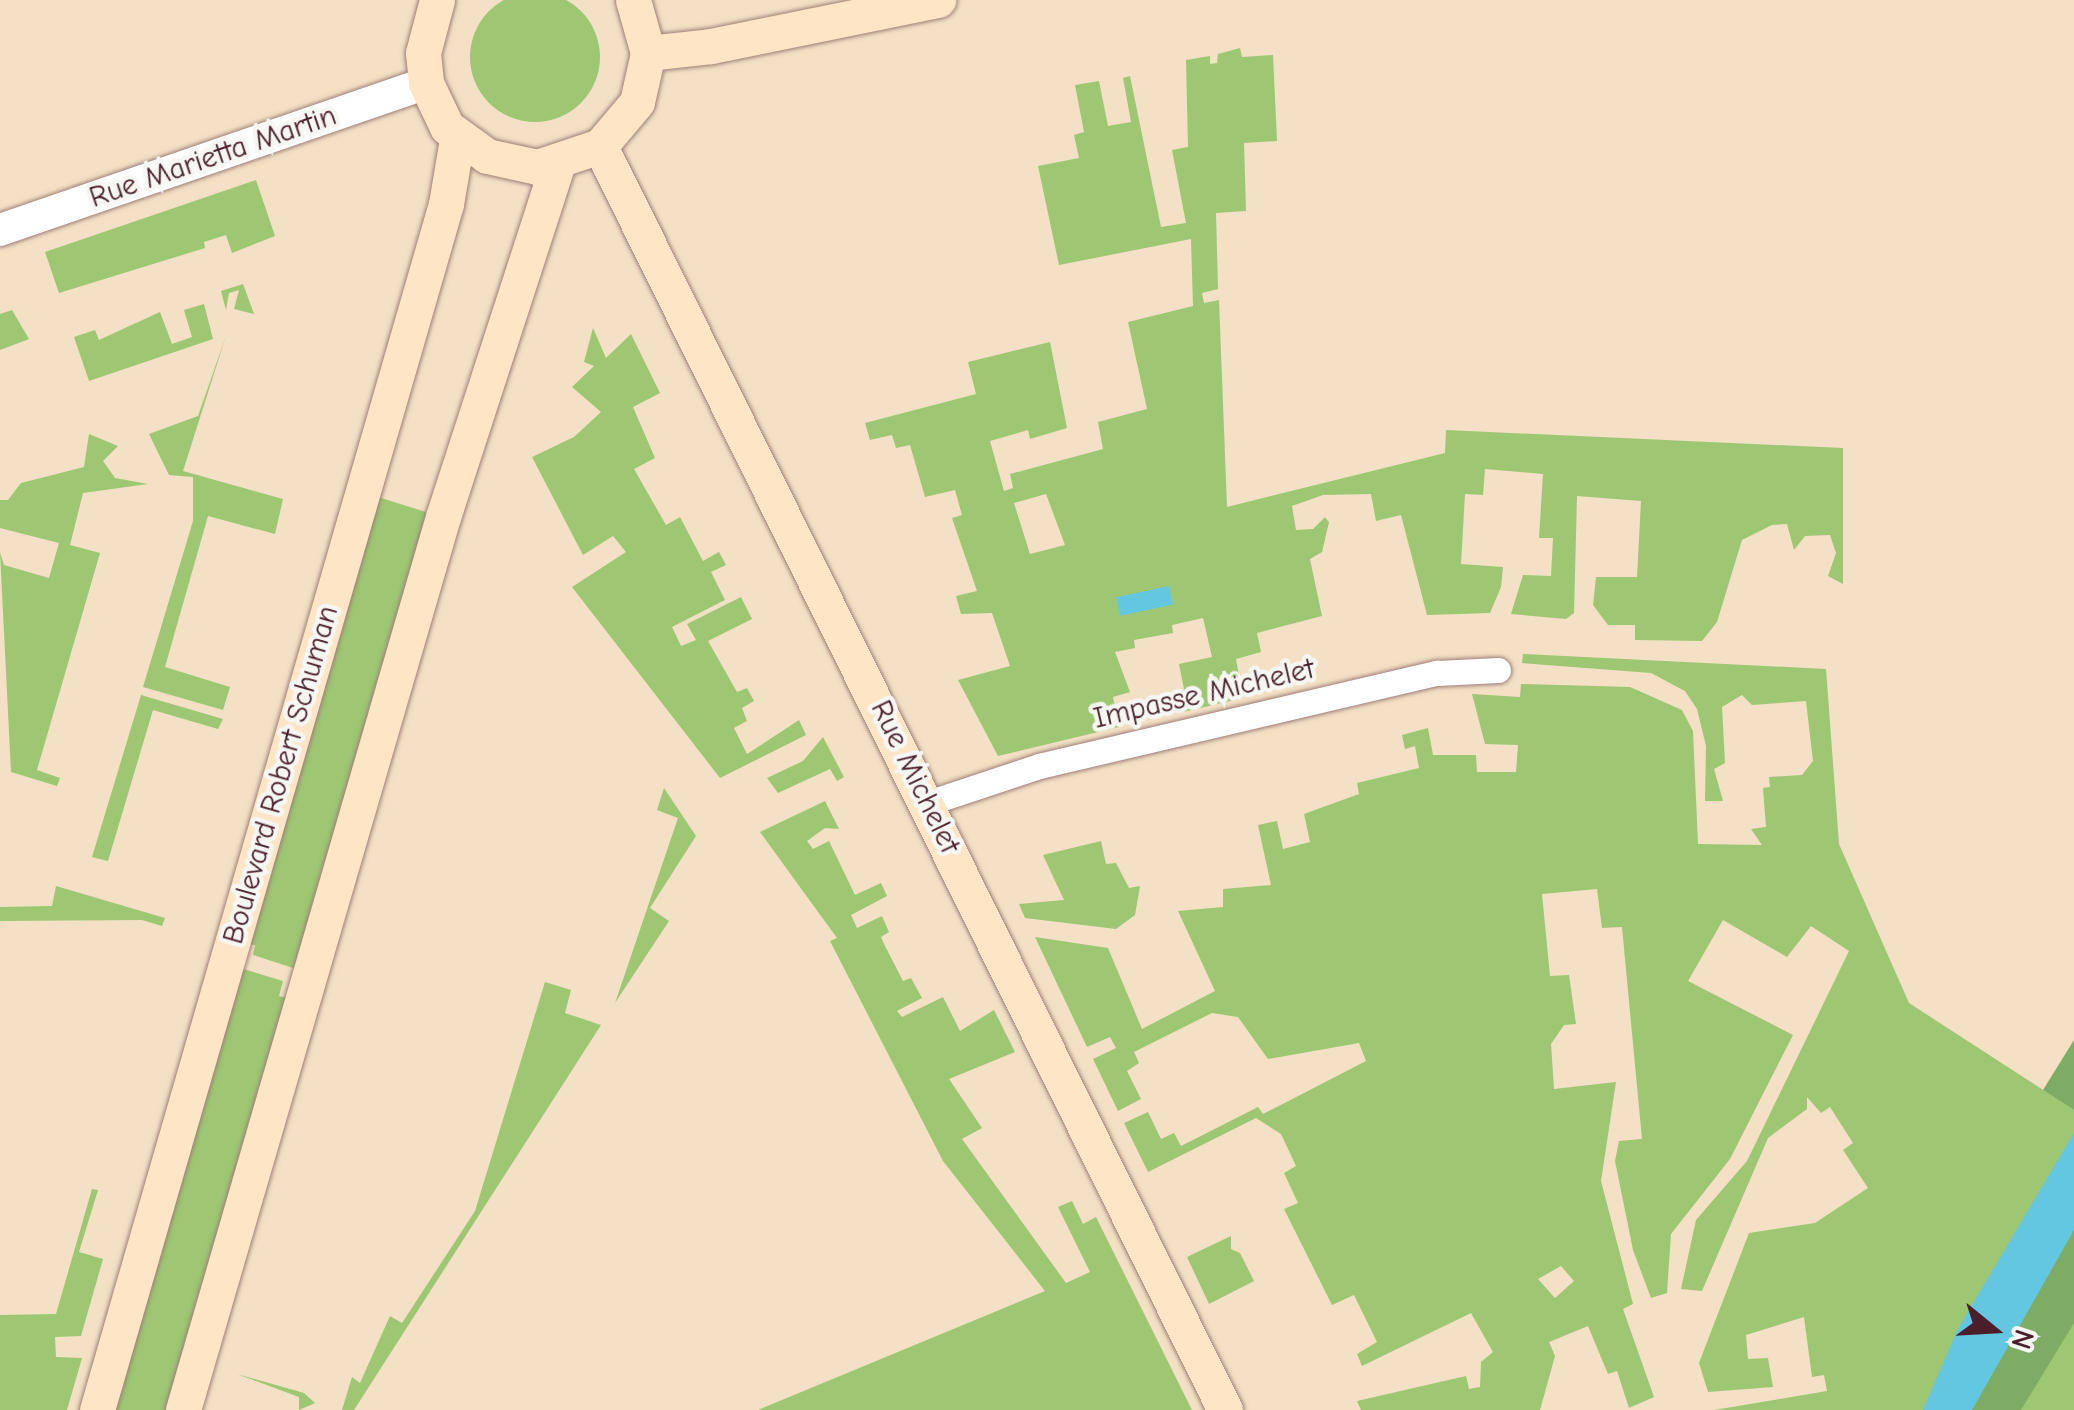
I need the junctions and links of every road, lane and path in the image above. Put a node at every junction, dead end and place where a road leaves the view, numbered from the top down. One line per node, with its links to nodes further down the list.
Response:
1 (437, 0): 5 (main road)
2 (633, 0): 4 (main road)
3 (938, 0): 4 (main road)
4 (648, 53): 7 (main road)
5 (426, 83): 6 (main road); 9 (street, Rue Marietta Martin)
6 (457, 139): 8 (main road); 12 (main road, Boulevard Robert Schuman)
7 (600, 146): 8 (main road); 11 (main road, Rue Michelet)
8 (558, 164): 13 (main road)
9 (0, 230)
10 (1498, 670): 11 (street, Impasse Michelet)
11 (928, 804): 14 (main road, Rue Michelet)
12 (98, 1410)
13 (183, 1410)
14 (1225, 1410)

